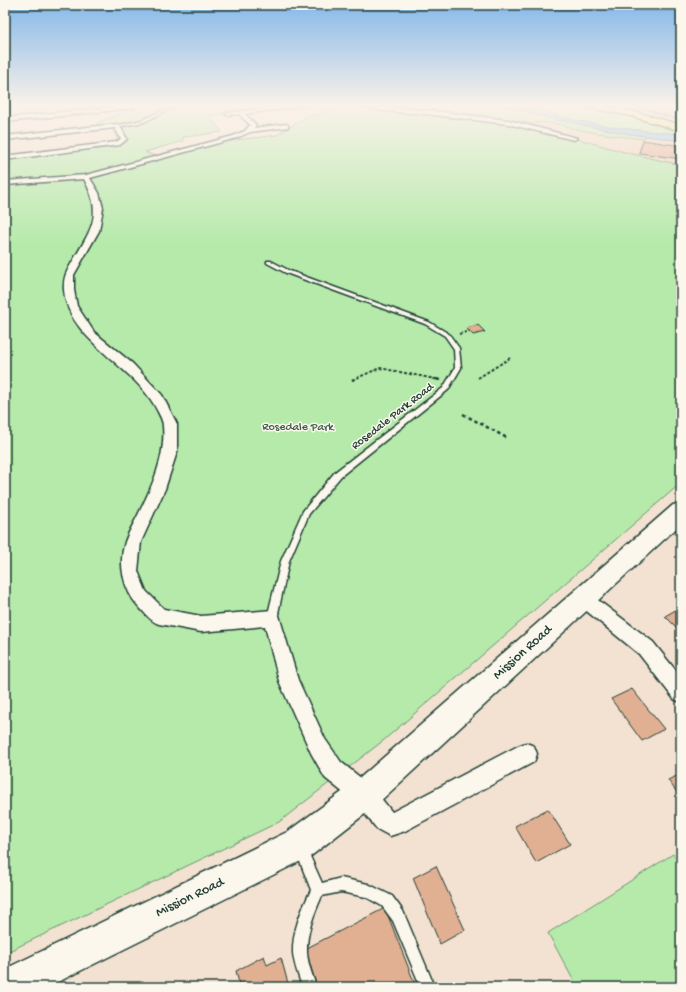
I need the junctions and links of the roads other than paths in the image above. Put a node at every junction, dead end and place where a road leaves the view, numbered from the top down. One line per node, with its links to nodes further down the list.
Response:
1 (59, 151): 3 (street)
2 (182, 151): 4 (street)
3 (5, 158)
4 (86, 177): 5 (street); 9 (street)
5 (5, 183)
6 (269, 262): 9 (lane, Rosedale Park Road)
7 (681, 510): 8 (main road, Mission Road)
8 (584, 598): 10 (street); 12 (main road, Mission Road)
9 (272, 618): 12 (street)
10 (681, 692)
11 (526, 754): 12 (street)
12 (364, 795): 13 (main road, Mission Road)
13 (299, 844): 14 (lane); 15 (main road, Mission Road)
14 (318, 890): 16 (lane); 17 (lane)
15 (8, 987)
16 (308, 987)
17 (425, 987)

